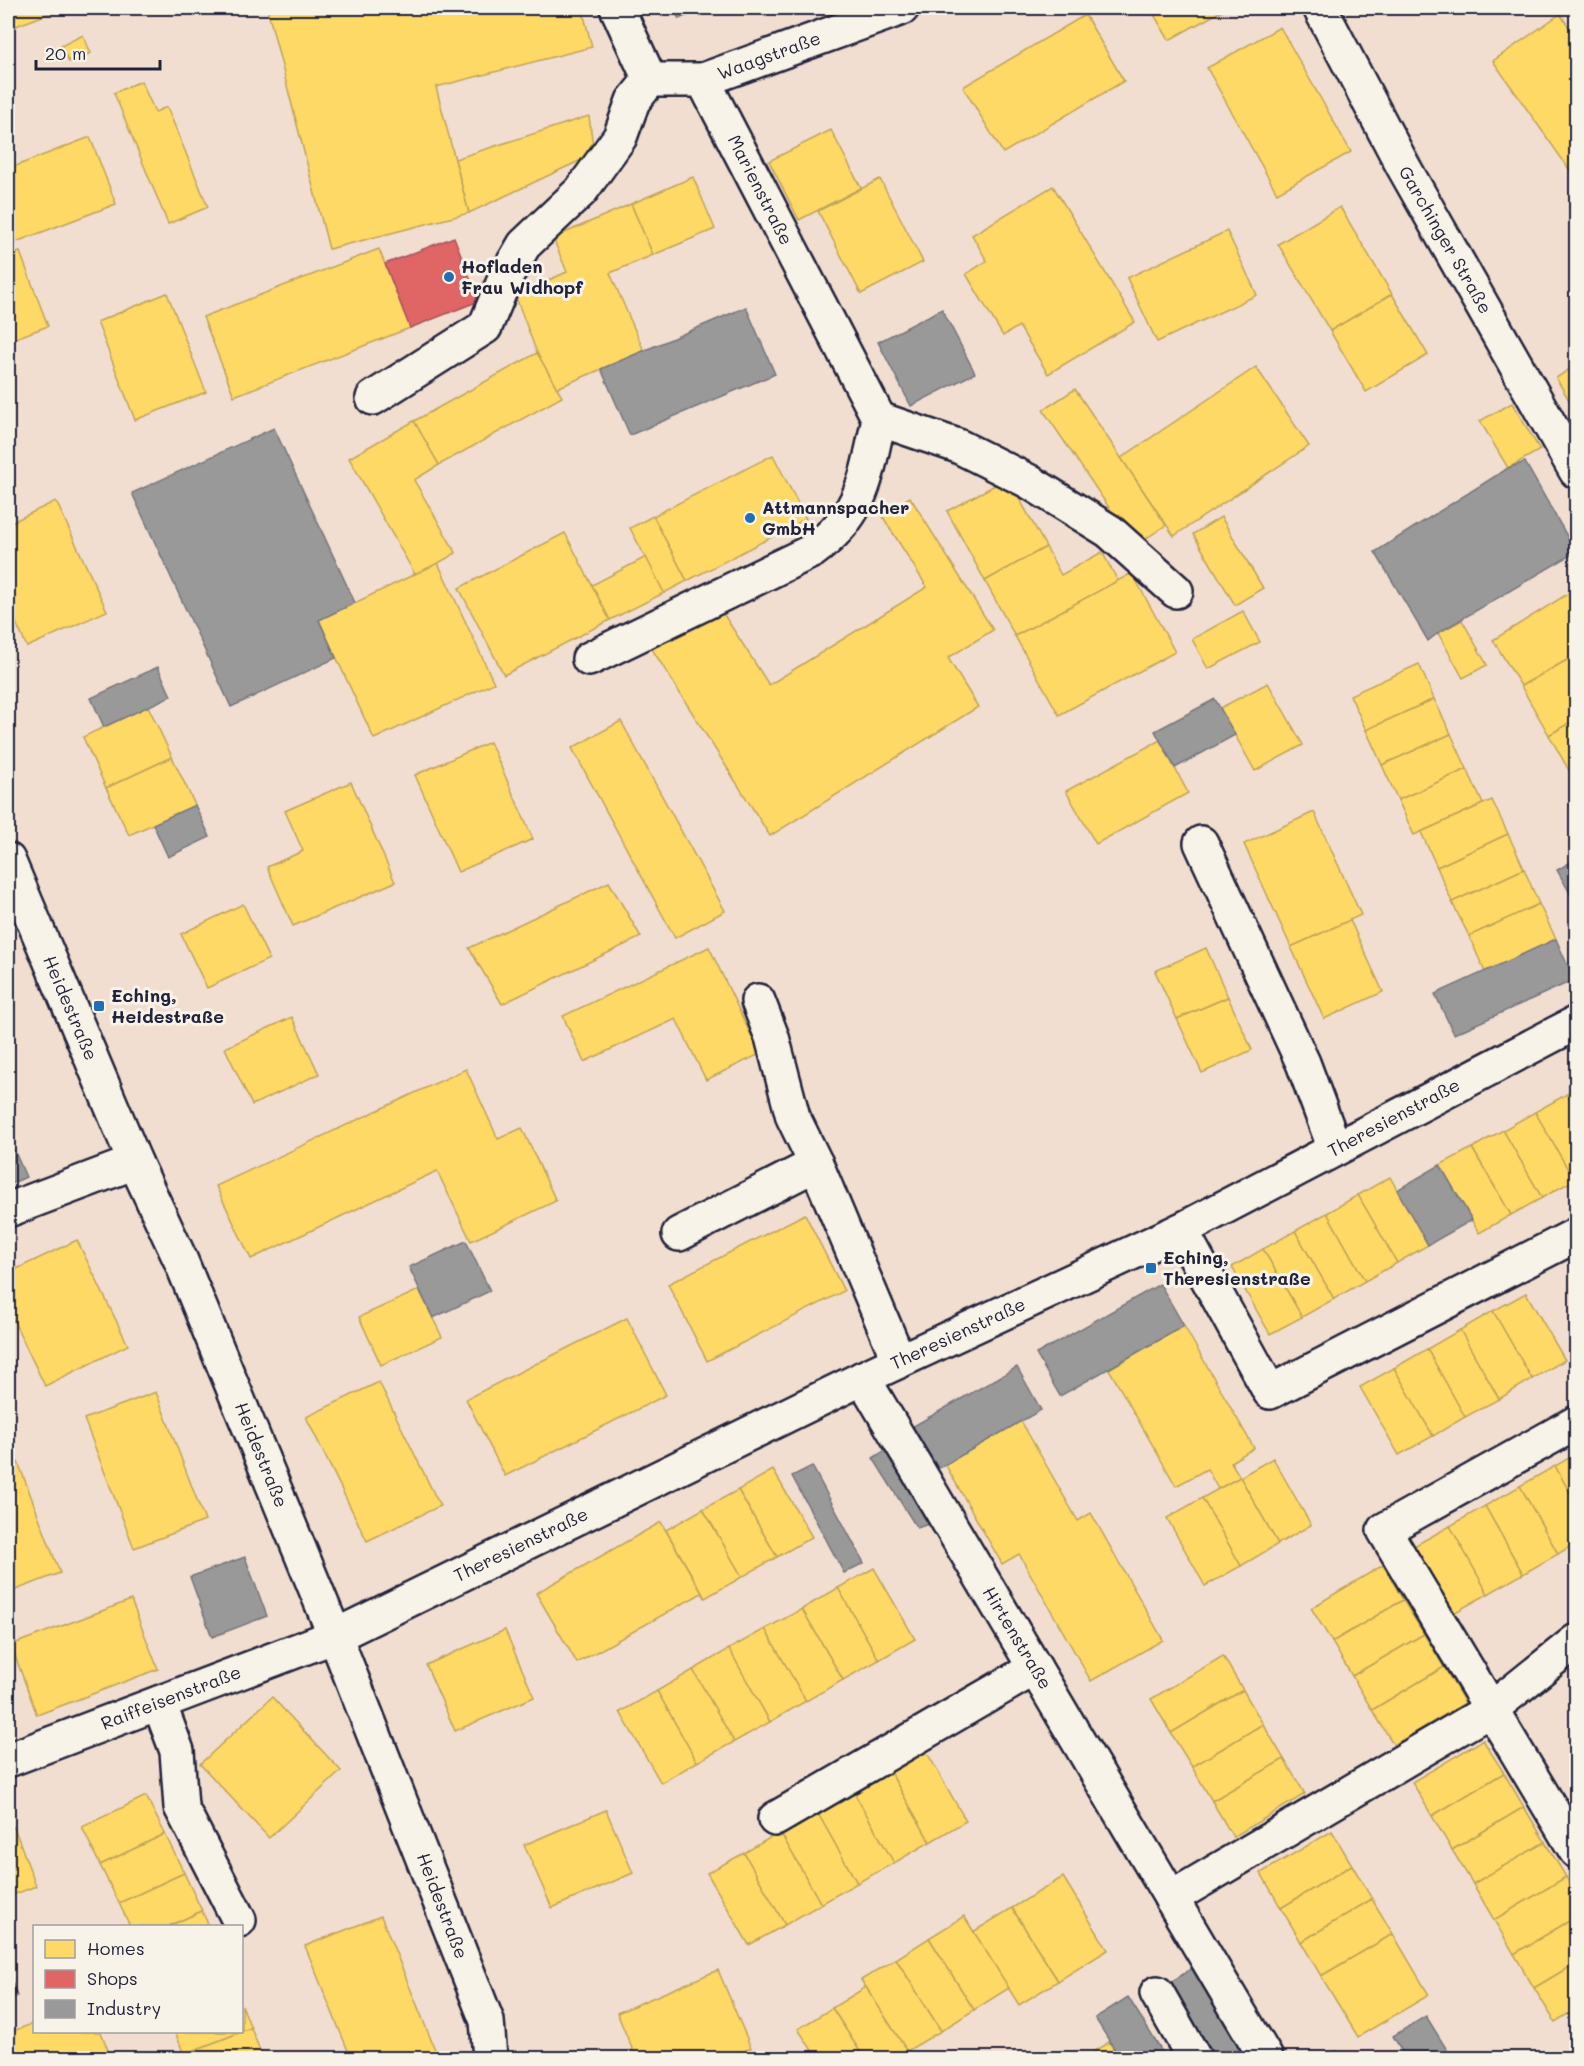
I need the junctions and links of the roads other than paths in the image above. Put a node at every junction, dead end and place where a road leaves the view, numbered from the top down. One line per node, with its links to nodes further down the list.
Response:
1 (617, 8): 4 (street)
2 (902, 8): 5 (street, Waagstraße)
3 (1320, 8): 8 (street, Garchinger Straße)
4 (650, 80): 5 (street); 6 (street)
5 (703, 80): 7 (street, Marienstraße)
6 (373, 399)
7 (879, 419): 9 (street); 10 (street)
8 (1576, 471)
9 (1176, 591)
10 (589, 659)
11 (1201, 843): 15 (street)
12 (8, 860): 16 (street, Heidestraße)
13 (758, 1001): 17 (street)
14 (1576, 1023): 15 (street, Theresienstraße)
15 (1335, 1149): 19 (street, Theresienstraße)
16 (135, 1162): 18 (street); 25 (street, Heidestraße)
17 (816, 1164): 20 (street); 22 (street)
18 (8, 1210)
19 (1181, 1230): 21 (street); 22 (street, Theresienstraße)
20 (679, 1234)
21 (1576, 1234)
22 (899, 1361): 23 (street, Theresienstraße)
23 (863, 1378): 25 (street, Theresienstraße); 27 (street, Hirtenstraße)
24 (1576, 1423): 29 (street)
25 (335, 1636): 28 (street, Raiffeisenstraße); 36 (street, Heidestraße)
26 (1576, 1641): 29 (street)
27 (1035, 1668): 31 (street); 33 (street, Hirtenstraße)
28 (159, 1703): 30 (street, Raiffeisenstraße); 34 (street)
29 (1490, 1710): 32 (street); 33 (street)
30 (8, 1760)
31 (775, 1819)
32 (1576, 1851)
33 (1171, 1898): 38 (street, Hirtenstraße)
34 (239, 1920)
35 (1157, 1992): 37 (street)
36 (490, 2058)
37 (1194, 2058)
38 (1266, 2058)

